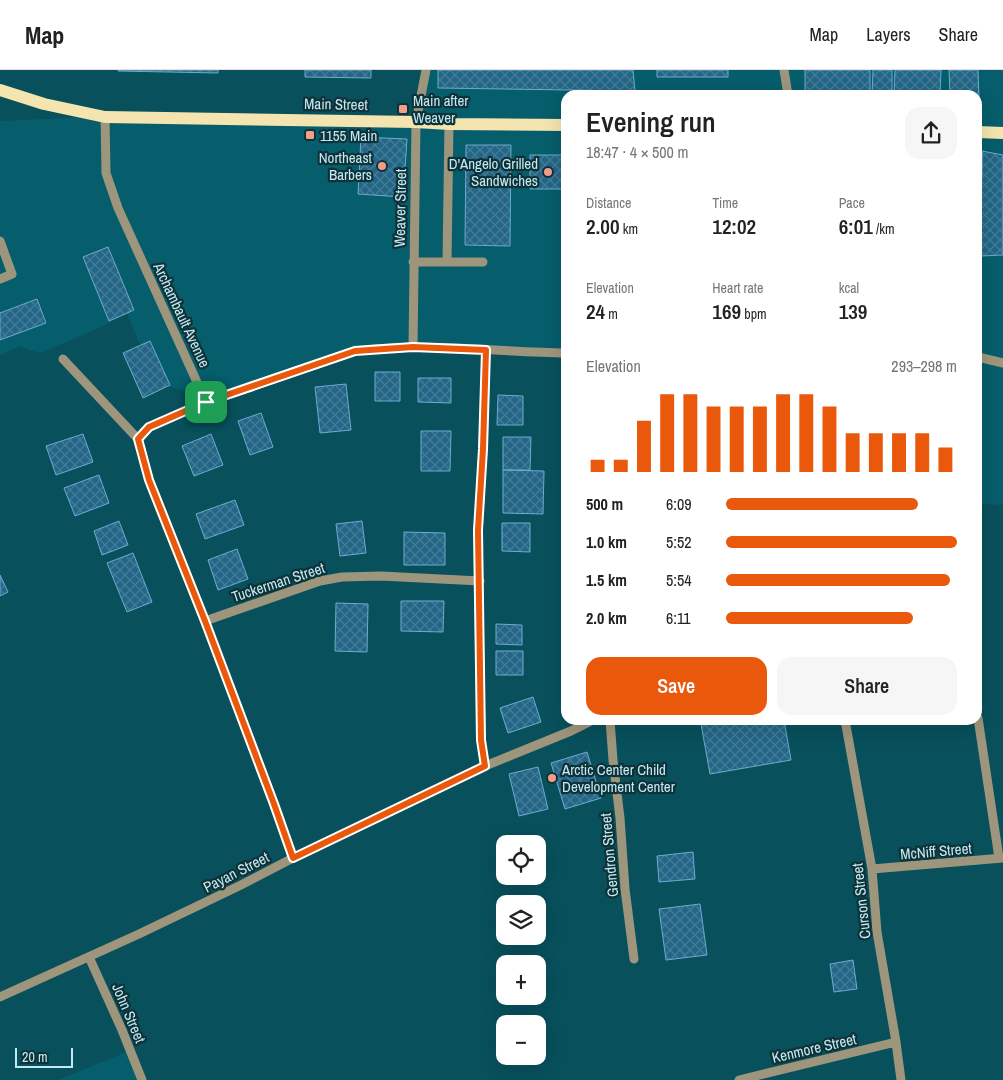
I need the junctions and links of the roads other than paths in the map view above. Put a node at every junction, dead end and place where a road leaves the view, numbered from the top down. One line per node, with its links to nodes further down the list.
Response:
1 (426, 70): 6 (street, Weaver Street)
2 (784, 70): 4 (street)
3 (0, 90): 5 (main road, Main Street)
4 (787, 90)
5 (105, 117): 6 (main road, Main Street); 22 (street, Archambault Avenue)
6 (416, 122): 7 (main road, Main Street); 12 (street, Weaver Street)
7 (449, 124): 8 (main road, Main Street); 13 (street)
8 (561, 125)
9 (982, 132): 10 (main road)
10 (1003, 133)
11 (0, 241): 15 (street)
12 (413, 262): 13 (street); 16 (street, Weaver Street)
13 (446, 262): 14 (street)
14 (483, 262)
15 (0, 280)
16 (413, 347): 17 (street); 22 (street)
17 (486, 350): 18 (street); 24 (street)
18 (561, 353)
19 (982, 358): 21 (street)
20 (63, 359): 23 (street)
21 (1003, 363)
22 (206, 402): 23 (street)
23 (138, 439): 25 (street)
24 (480, 581): 25 (street, Tuckerman Street); 30 (street)
25 (205, 621): 31 (street)
26 (583, 725): 30 (street, Payan Street)
27 (610, 725): 35 (street, Gendron Street)
28 (846, 725): 33 (street, Curson Street)
29 (979, 725): 32 (street)
30 (485, 766): 31 (street, Payan Street)
31 (293, 858): 34 (street, Payan Street)
32 (1001, 858): 33 (street, McNiff Street)
33 (872, 869): 37 (street, Curson Street)
34 (89, 957): 36 (street, Payan Street); 38 (street, John Street)
35 (634, 959)
36 (0, 997)
37 (896, 1042): 39 (street, Kenmore Street); 40 (street, Curson Street)
38 (142, 1080)
39 (739, 1080)
40 (901, 1080)

